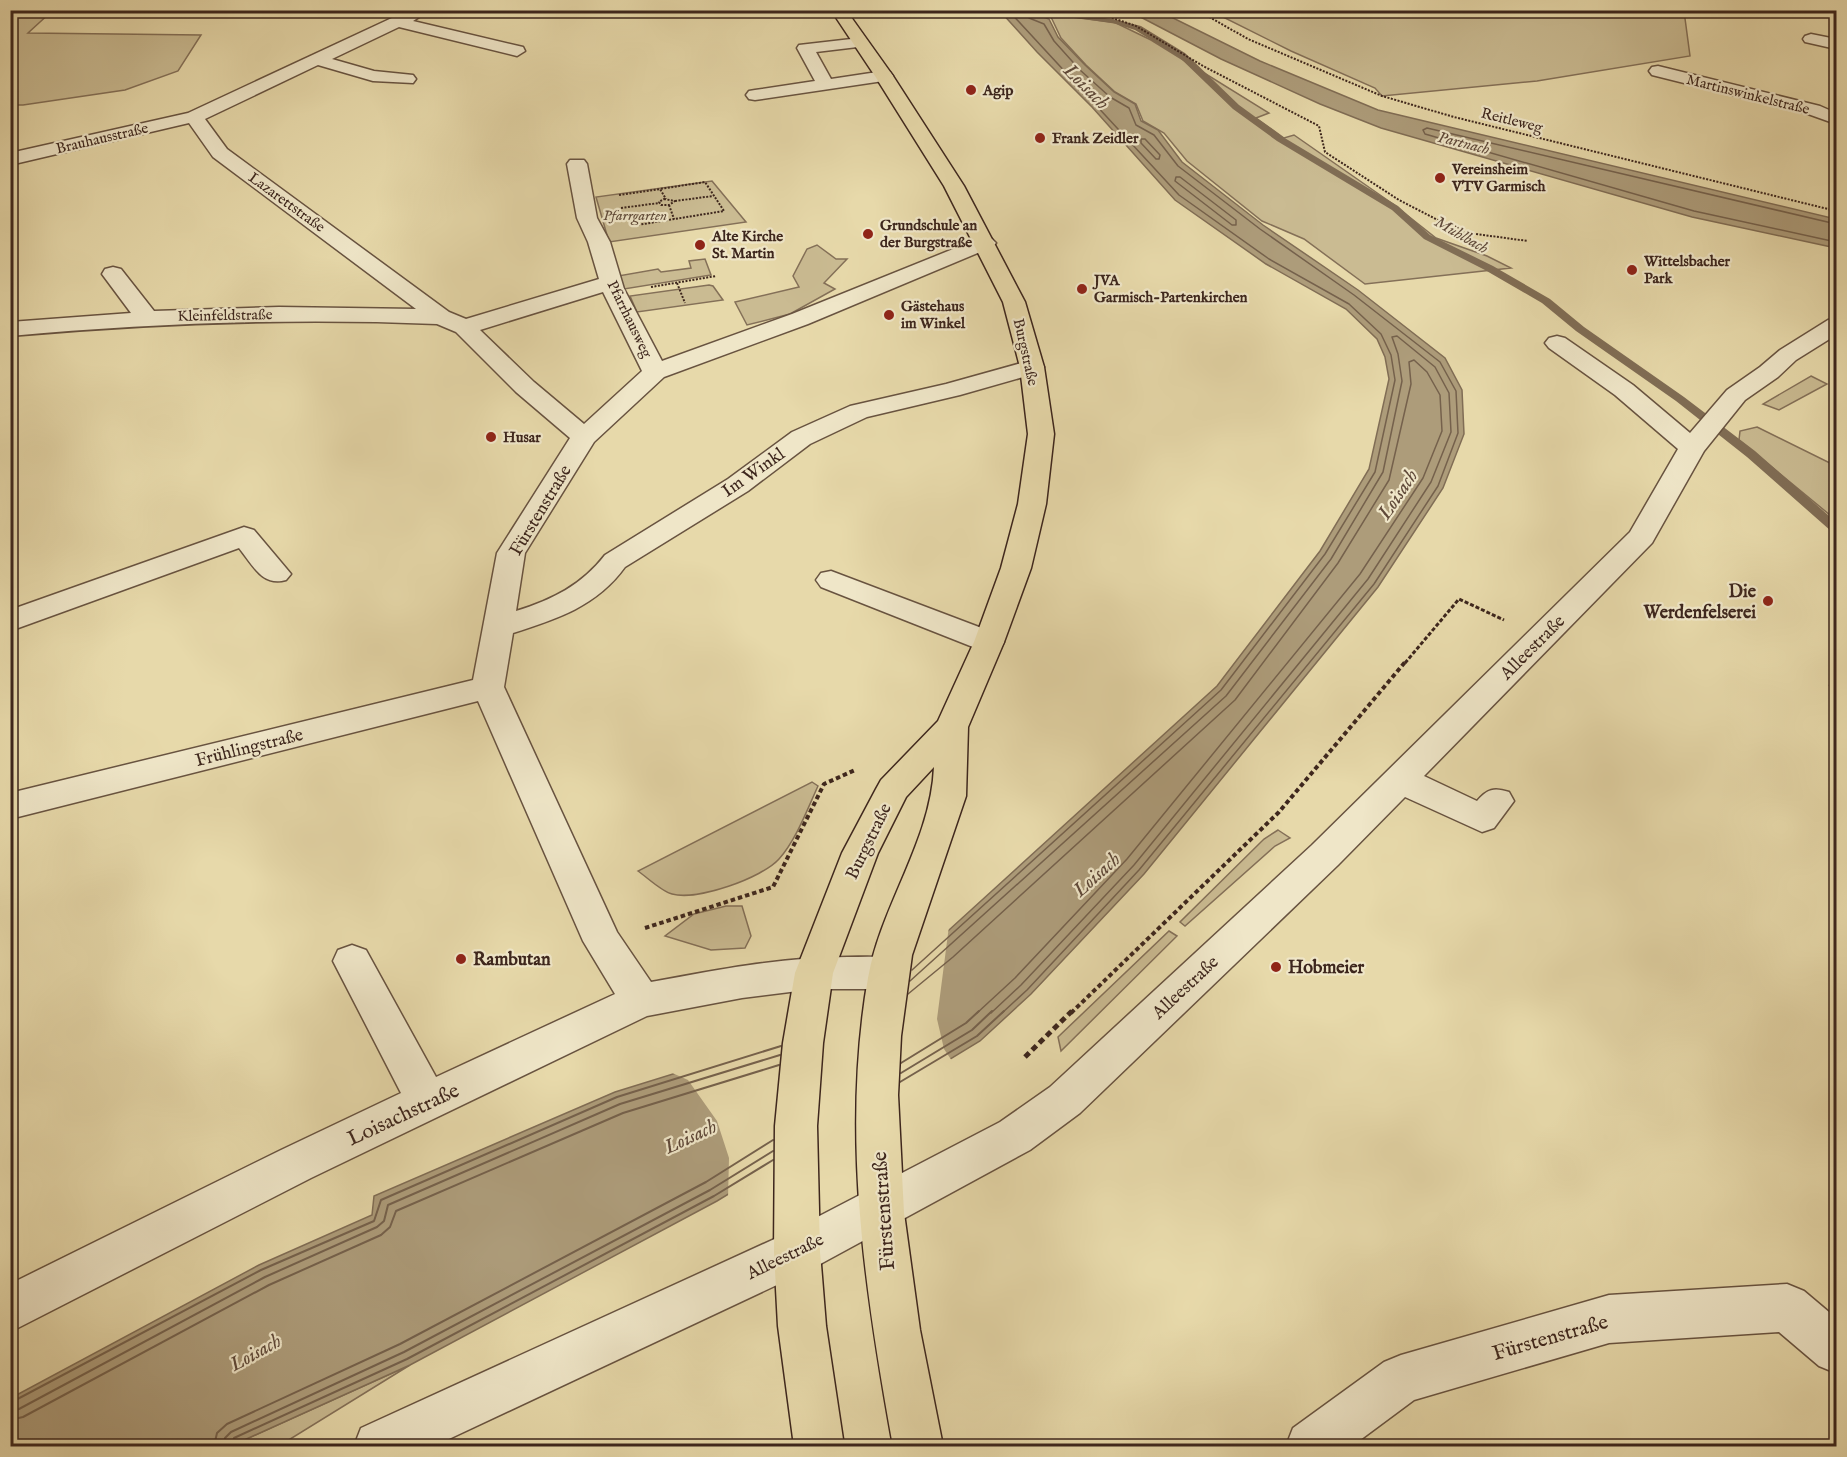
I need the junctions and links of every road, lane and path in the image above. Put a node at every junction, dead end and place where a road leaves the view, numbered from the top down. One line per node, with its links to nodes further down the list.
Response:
1 (423, 10): 5 (street)
2 (838, 10): 7 (main road, Burgstraße)
3 (1197, 10): 28 (path, Reitleweg)
4 (1092, 11): 31 (path)
5 (398, 22): 9 (street); 10 (street)
6 (1811, 39): 8 (street)
7 (861, 43): 12 (main road, Burgstraße); 14 (street)
8 (1836, 44)
9 (517, 51)
10 (317, 60): 13 (street); 16 (street)
11 (1658, 71): 17 (street, Martinswinkelstraße)
12 (884, 76): 14 (street); 32 (main road, Burgstraße)
13 (407, 79)
14 (825, 83): 15 (street)
15 (755, 95)
16 (194, 117): 18 (street, Brauhausstraße); 38 (street, Lazarettstraße)
17 (1836, 119)
18 (10, 159)
19 (577, 164): 21 (street, Pfarrhausweg)
20 (660, 189): 21 (path); 22 (path); 23 (path)
21 (582, 191): 36 (street, Pfarrhausweg)
22 (713, 196): 24 (path); 29 (path)
23 (666, 199): 24 (path); 25 (path)
24 (675, 201): 26 (path)
25 (659, 203): 26 (path); 27 (path)
26 (669, 205): 29 (path)
27 (619, 208)
28 (1836, 211)
29 (674, 219): 30 (path)
30 (631, 226)
31 (1528, 240)
32 (985, 243): 44 (main road, Burgstraße); 45 (street, Fürstenstraße)
33 (113, 274): 39 (street)
34 (716, 276): 35 (path)
35 (676, 283): 36 (path); 37 (path)
36 (613, 288): 41 (street); 45 (street, Pfarrhausweg)
37 (685, 303)
38 (441, 316): 39 (street, Kleinfeldstraße); 41 (street, Lazarettstraße)
39 (147, 318): 42 (street, Kleinfeldstraße)
40 (1836, 325): 47 (street, Alleestraße)
41 (464, 327): 46 (street, Lazarettstraße)
42 (10, 329)
43 (1557, 343): 47 (street)
44 (1032, 367): 51 (street, Im Winkl); 53 (main road, Burgstraße)
45 (655, 372): 46 (street, Fürstenstraße)
46 (584, 437): 51 (street, Fürstenstraße)
47 (1692, 448): 52 (street, Alleestraße)
48 (276, 574): 50 (street)
49 (831, 580): 53 (street)
50 (10, 621)
51 (498, 627): 56 (street, Fürstenstraße)
52 (1542, 638): 59 (street, Alleestraße); 67 (path)
53 (989, 642): 57 (main road, Burgstraße)
54 (1829, 684): 55 (path)
55 (1836, 685)
56 (488, 687): 61 (street, Frühlingstraße); 62 (street)
57 (952, 727): 64 (main road, Burgstraße); 65 (main road, Burgstraße)
58 (856, 770): 62 (path)
59 (1399, 779): 60 (street); 69 (street, Alleestraße)
60 (1497, 801)
61 (10, 806)
62 (602, 941): 66 (street)
63 (352, 961): 68 (street)
64 (814, 973): 65 (street, Loisachstraße); 66 (street, Loisachstraße); 70 (main road)
65 (889, 974): 69 (main road, Fürstenstraße)
66 (641, 1000): 68 (street, Loisachstraße)
67 (1025, 1057)
68 (428, 1103): 71 (street, Loisachstraße)
69 (881, 1206): 70 (street, Alleestraße); 75 (main road, Fürstenstraße)
70 (797, 1252): 73 (street, Alleestraße); 74 (main road)
71 (10, 1309)
72 (1836, 1349): 76 (street, Fürstenstraße)
73 (379, 1446)
74 (819, 1446)
75 (918, 1446)
76 (1311, 1446)

